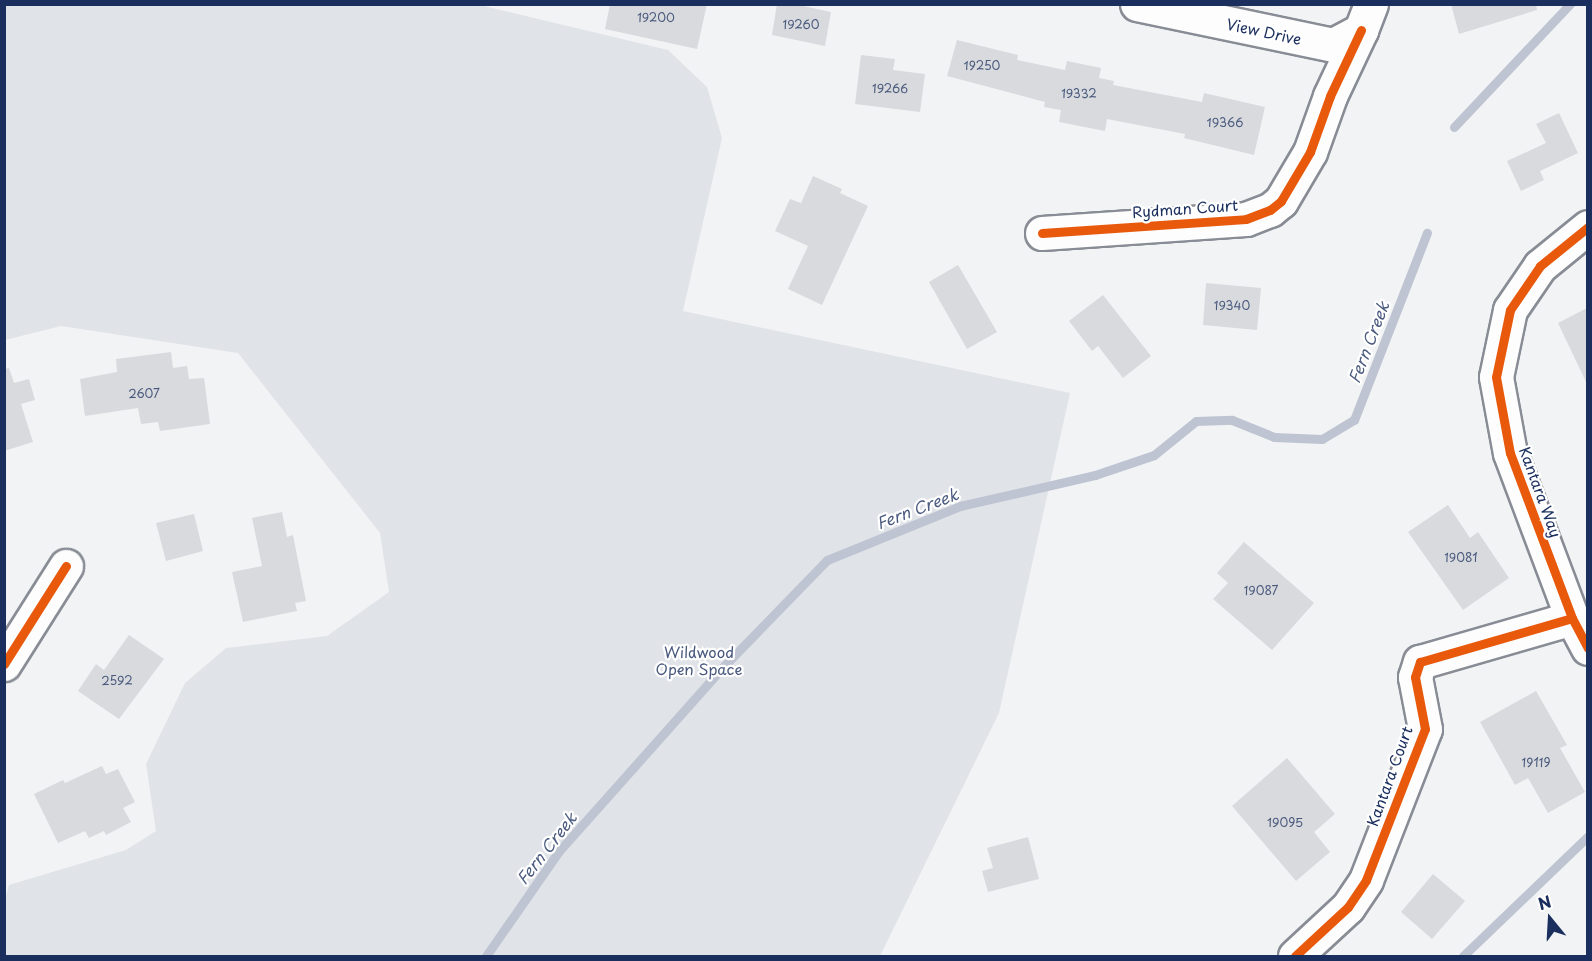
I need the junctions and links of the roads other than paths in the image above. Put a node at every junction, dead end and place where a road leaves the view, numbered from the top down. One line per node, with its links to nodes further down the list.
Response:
1 (1137, 4): 2 (street, View Drive)
2 (1366, 17): 4 (street, Rydman Court)
3 (1587, 227): 6 (street, Kantara Way)
4 (1042, 233)
5 (66, 566): 8 (street)
6 (1572, 618): 7 (street, Kantara Way); 9 (street, Kantara Court)
7 (1587, 648)
8 (4, 664)
9 (1295, 957)

